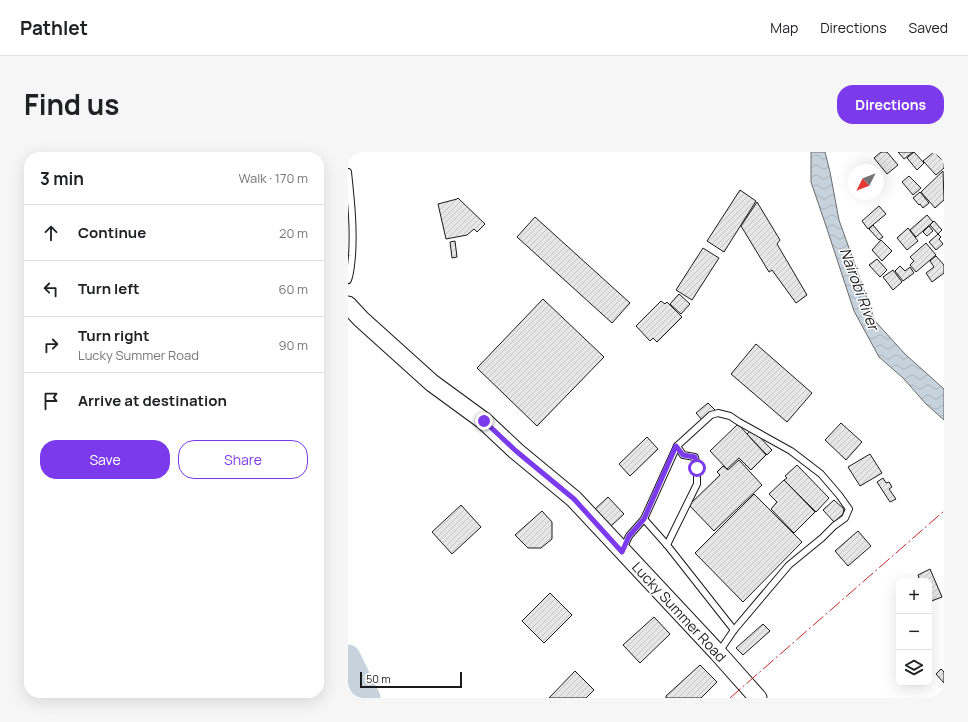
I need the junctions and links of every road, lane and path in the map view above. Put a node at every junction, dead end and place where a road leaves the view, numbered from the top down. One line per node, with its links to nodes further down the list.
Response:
1 (348, 172): 2 (lane)
2 (348, 280)
3 (348, 305): 7 (street, Lucky Summer Road)
4 (676, 446): 5 (lane); 6 (lane); 8 (lane)
5 (644, 519): 6 (lane); 7 (lane)
6 (667, 545): 8 (lane)
7 (622, 552): 9 (street, Lucky Summer Road)
8 (734, 630): 9 (lane)
9 (718, 653): 10 (street, Lucky Summer Road)
10 (758, 698)

